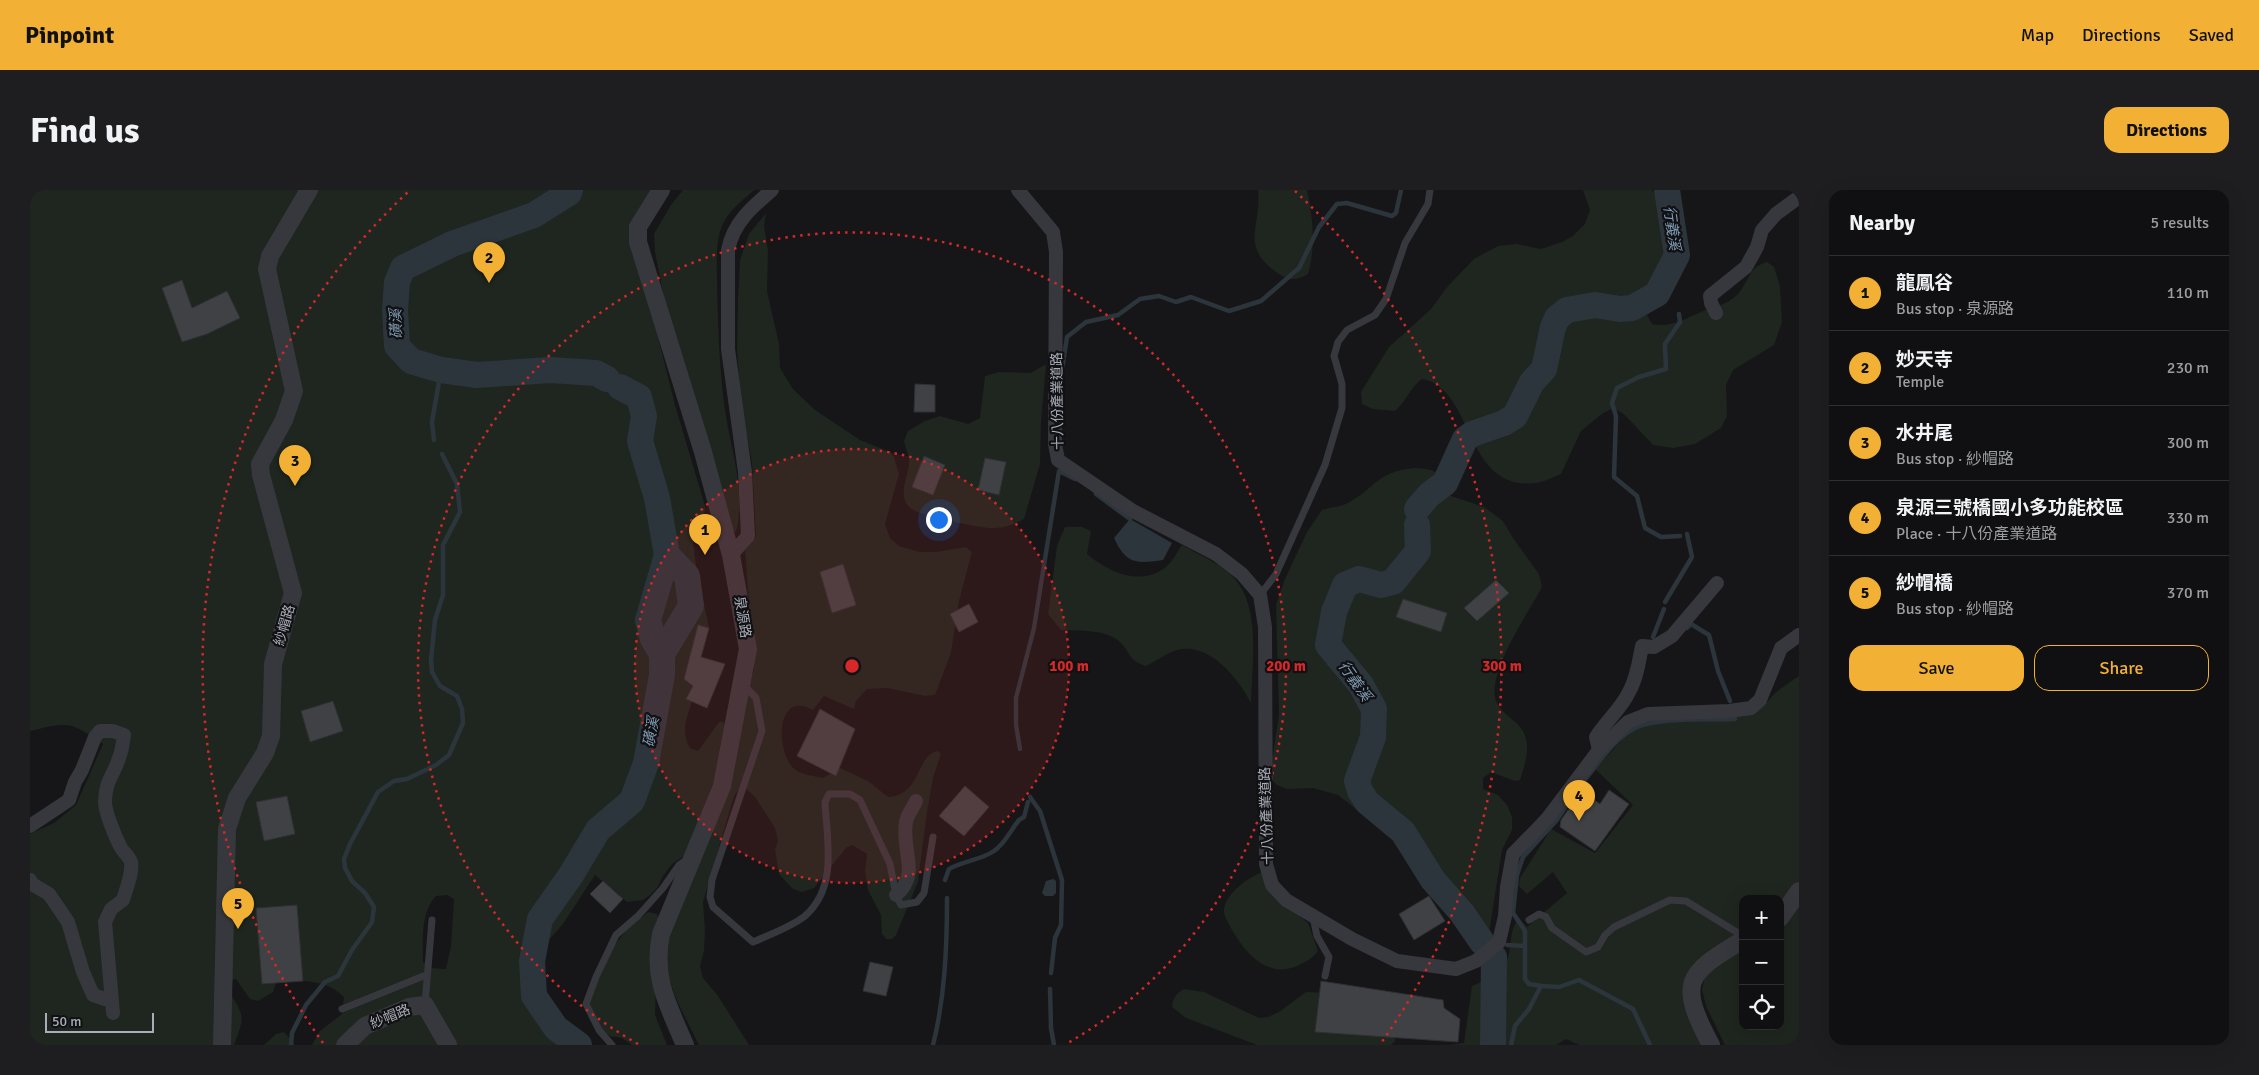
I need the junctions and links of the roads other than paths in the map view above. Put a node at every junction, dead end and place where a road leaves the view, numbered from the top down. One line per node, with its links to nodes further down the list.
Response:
1 (309, 190): 33 (street, 紗帽路)
2 (661, 190): 8 (street, 泉源路)
3 (772, 190): 8 (street)
4 (1018, 190): 10 (street, 十八份產業道路)
5 (1430, 190): 10 (lane)
6 (1799, 197): 7 (street)
7 (1716, 313)
8 (731, 555): 12 (street, 泉源路)
9 (1717, 583): 13 (street)
10 (1260, 595): 22 (street, 十八份產業道路)
11 (1799, 635): 13 (street, 十八份產業道路)
12 (741, 682): 17 (street, 泉源路); 20 (lane)
13 (1599, 750): 22 (street, 十八份產業道路)
14 (916, 802): 20 (street)
15 (30, 826): 29 (street)
16 (932, 837): 20 (lane)
17 (692, 856): 36 (lane); 37 (street, 泉源路)
18 (30, 880): 29 (street)
19 (1799, 891): 21 (street)
20 (896, 895)
21 (1784, 912)
22 (1313, 916): 28 (lane)
23 (432, 920): 27 (lane)
24 (1529, 920): 25 (lane)
25 (1739, 934)
26 (1739, 942): 38 (street)
27 (426, 975): 30 (lane); 31 (lane)
28 (1325, 976)
29 (110, 996): 32 (street)
30 (425, 1005): 34 (street, 紗帽路); 35 (street, 紗帽路)
31 (342, 1009)
32 (113, 1013)
33 (222, 1045)
34 (346, 1045)
35 (448, 1045)
36 (612, 1045)
37 (685, 1045)
38 (1711, 1045)

